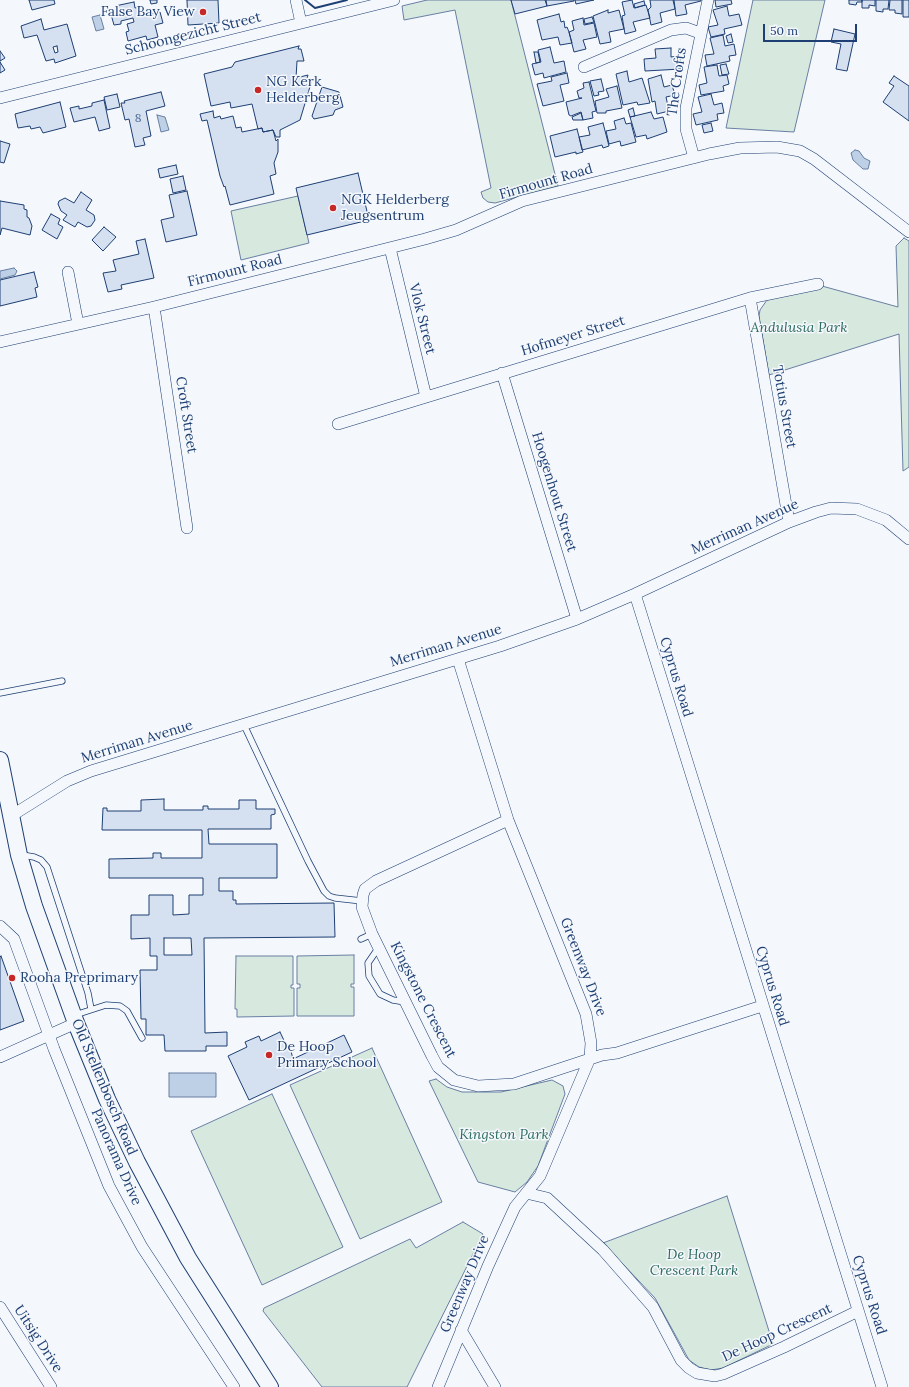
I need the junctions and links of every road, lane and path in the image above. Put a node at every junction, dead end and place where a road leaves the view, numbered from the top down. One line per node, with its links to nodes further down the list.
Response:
1 (296, 0): 4 (street)
2 (393, 0): 4 (street, Schoongezicht Street)
3 (708, 0): 5 (street, The Crofts)
4 (301, 23): 7 (street, Schoongezicht Street)
5 (700, 33): 6 (street, The Crofts); 8 (street, The Crofts)
6 (584, 67)
7 (0, 98)
8 (694, 158): 9 (street, Firmount Road); 10 (street, Firmount Road)
9 (909, 232)
10 (390, 248): 14 (street, Firmount Road); 18 (street, Vlok Street)
11 (68, 272): 15 (street)
12 (818, 284): 13 (street, Hofmeyer Street)
13 (750, 298): 17 (street, Hofmeyer Street); 20 (street, Totius Street)
14 (154, 307): 15 (street, Firmount Road); 21 (street, Croft Street)
15 (78, 324): 16 (street, Firmount Road)
16 (0, 342)
17 (502, 373): 18 (street, Hofmeyer Street); 24 (street, Hoogenhout Street)
18 (426, 397): 19 (street, Hofmeyer Street)
19 (338, 424)
20 (789, 522): 22 (street, Merriman Avenue); 23 (street, Merriman Avenue)
21 (187, 528)
22 (909, 539)
23 (635, 594): 24 (street, Merriman Avenue); 39 (street, Cyprus Road)
24 (577, 619): 25 (street, Merriman Avenue)
25 (458, 659): 28 (street, Merriman Avenue); 31 (street, Greenway Drive)
26 (62, 681): 27 (lane)
27 (0, 693)
28 (244, 725): 30 (street, Merriman Avenue); 33 (lane)
29 (0, 760): 30 (street, Old Stellenbosch Road)
30 (11, 816): 32 (street, Old Stellenbosch Road)
31 (508, 820): 33 (street); 45 (street, Greenway Drive)
32 (19, 855): 40 (lane); 41 (street, Old Stellenbosch Road)
33 (362, 901): 35 (street, Kingstone Crescent)
34 (0, 926): 42 (street, Panorama Drive)
35 (372, 934): 36 (lane); 37 (street, Kingstone Crescent)
36 (361, 938)
37 (379, 947): 38 (street, Kingstone Crescent); 38 (lane)
38 (406, 1002): 45 (street, Kingstone Crescent)
39 (762, 1006): 45 (street, Kingstone Crescent); 48 (street, Cyprus Road)
40 (91, 1010): 41 (lane); 43 (lane)
41 (74, 1019): 42 (street); 52 (street, Old Stellenbosch Road)
42 (49, 1034): 44 (street); 51 (street, Panorama Drive)
43 (142, 1038)
44 (0, 1057)
45 (590, 1058): 46 (street, Greenway Drive)
46 (526, 1193): 48 (street, De Hoop Crescent); 49 (street, Greenway Drive)
47 (0, 1307): 50 (street, Uitsig Drive)
48 (858, 1311): 55 (street, Cyprus Road)
49 (461, 1330): 53 (street, Greenway Drive); 54 (street)
50 (51, 1387)
51 (234, 1387)
52 (270, 1387)
53 (438, 1387)
54 (495, 1387)
55 (882, 1387)

